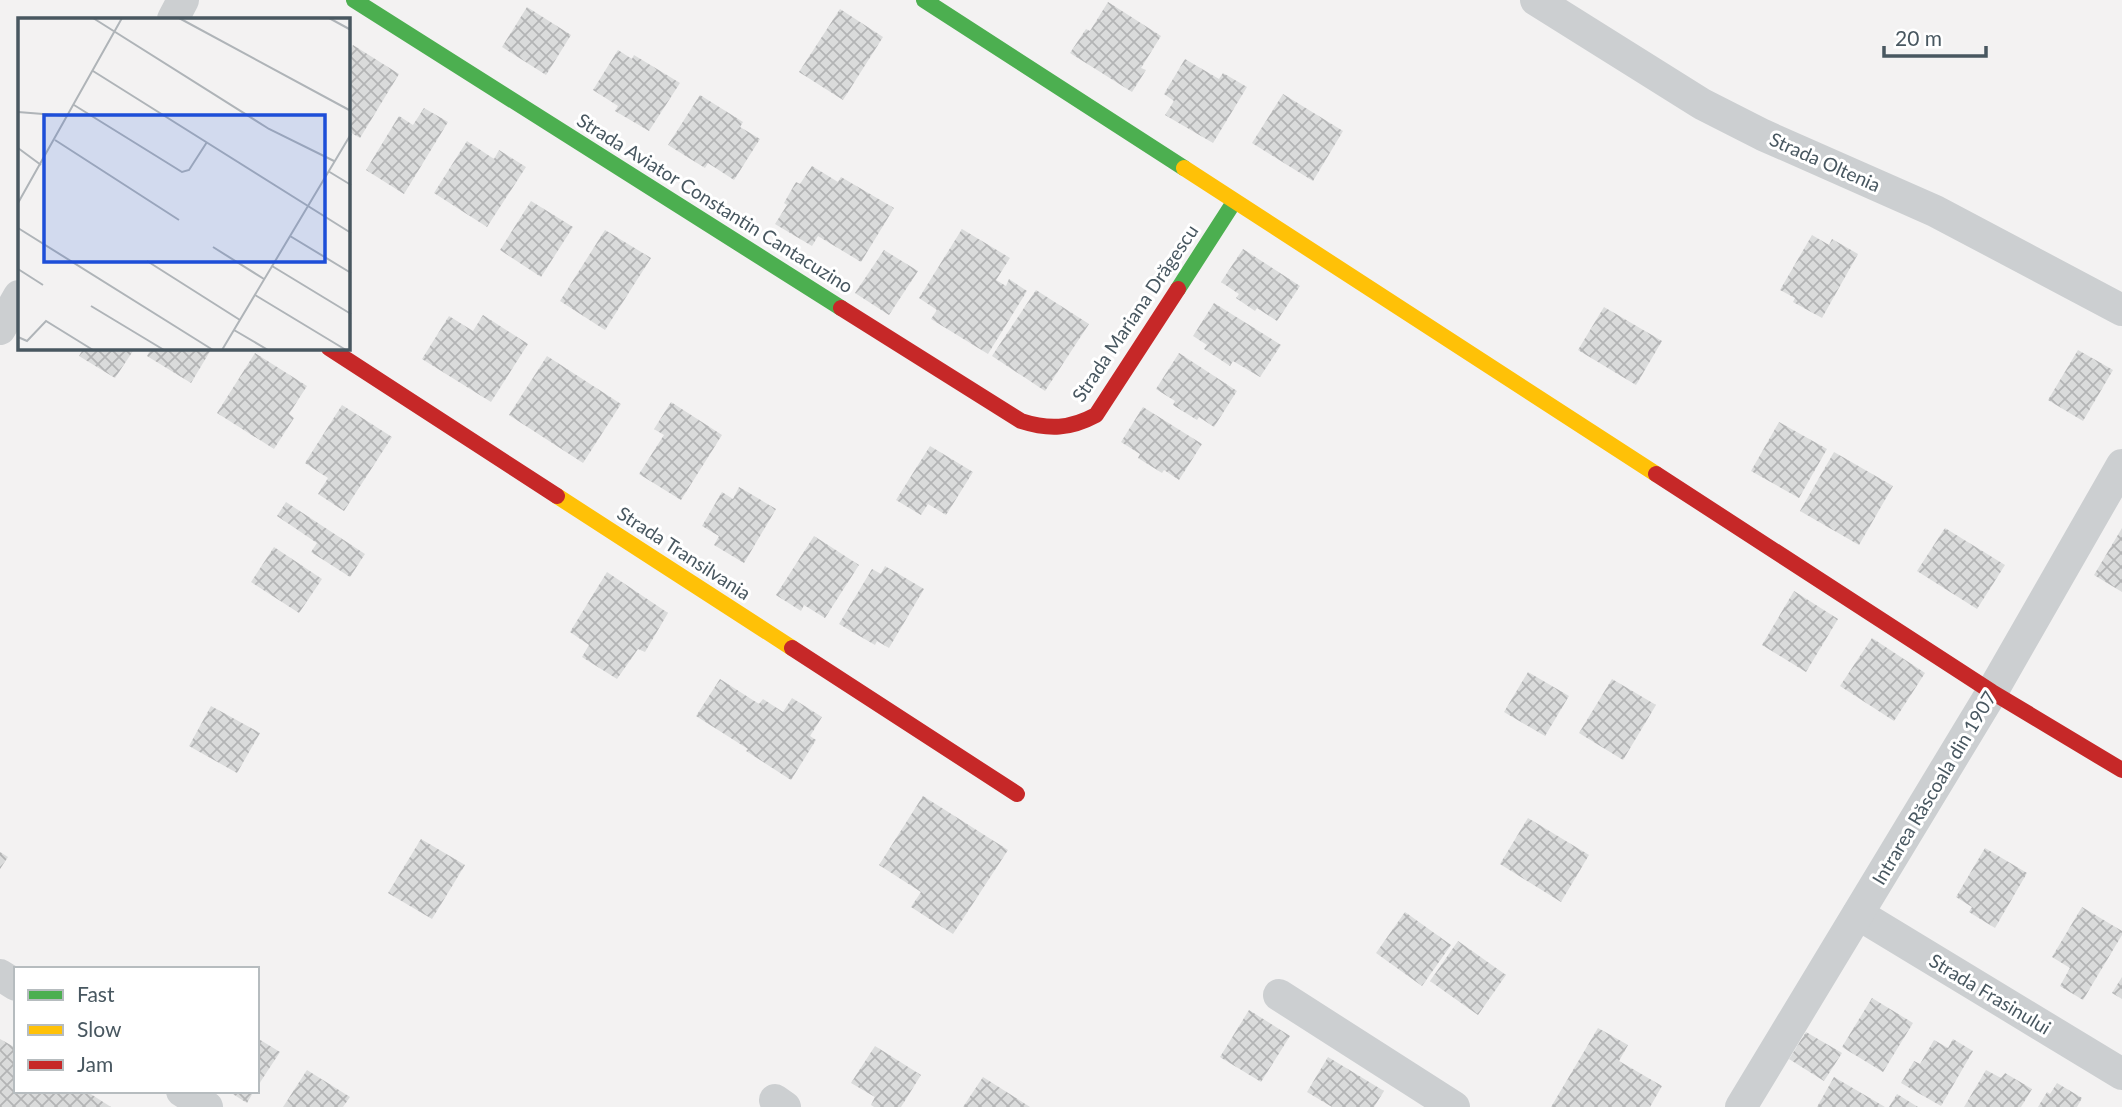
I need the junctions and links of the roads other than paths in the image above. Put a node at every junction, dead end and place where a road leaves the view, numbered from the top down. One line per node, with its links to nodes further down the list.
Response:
1 (355, 0): 9 (street, Strada Aviator Constantin Cantacuzino)
2 (924, 0): 4 (street)
3 (1536, 0): 6 (street, Strada Oltenia)
4 (1234, 202): 9 (street, Strada Mariana Drăgescu); 11 (street)
5 (18, 298): 7 (street)
6 (2122, 310)
7 (0, 329)
8 (332, 350): 13 (street, Strada Transilvania)
9 (1059, 428)
10 (2122, 465): 11 (street, Intrarea Răscoala din 1907)
11 (1992, 692): 12 (street); 14 (street, Intrarea Răscoala din 1907)
12 (2122, 770)
13 (1017, 794)
14 (1858, 914): 16 (street, Strada Frasinului); 20 (street, Intrarea Răscoala din 1907)
15 (1279, 995): 19 (street)
16 (2122, 1074)
17 (185, 1093): 18 (street)
18 (207, 1107)
19 (1454, 1107)
20 (1741, 1107)

